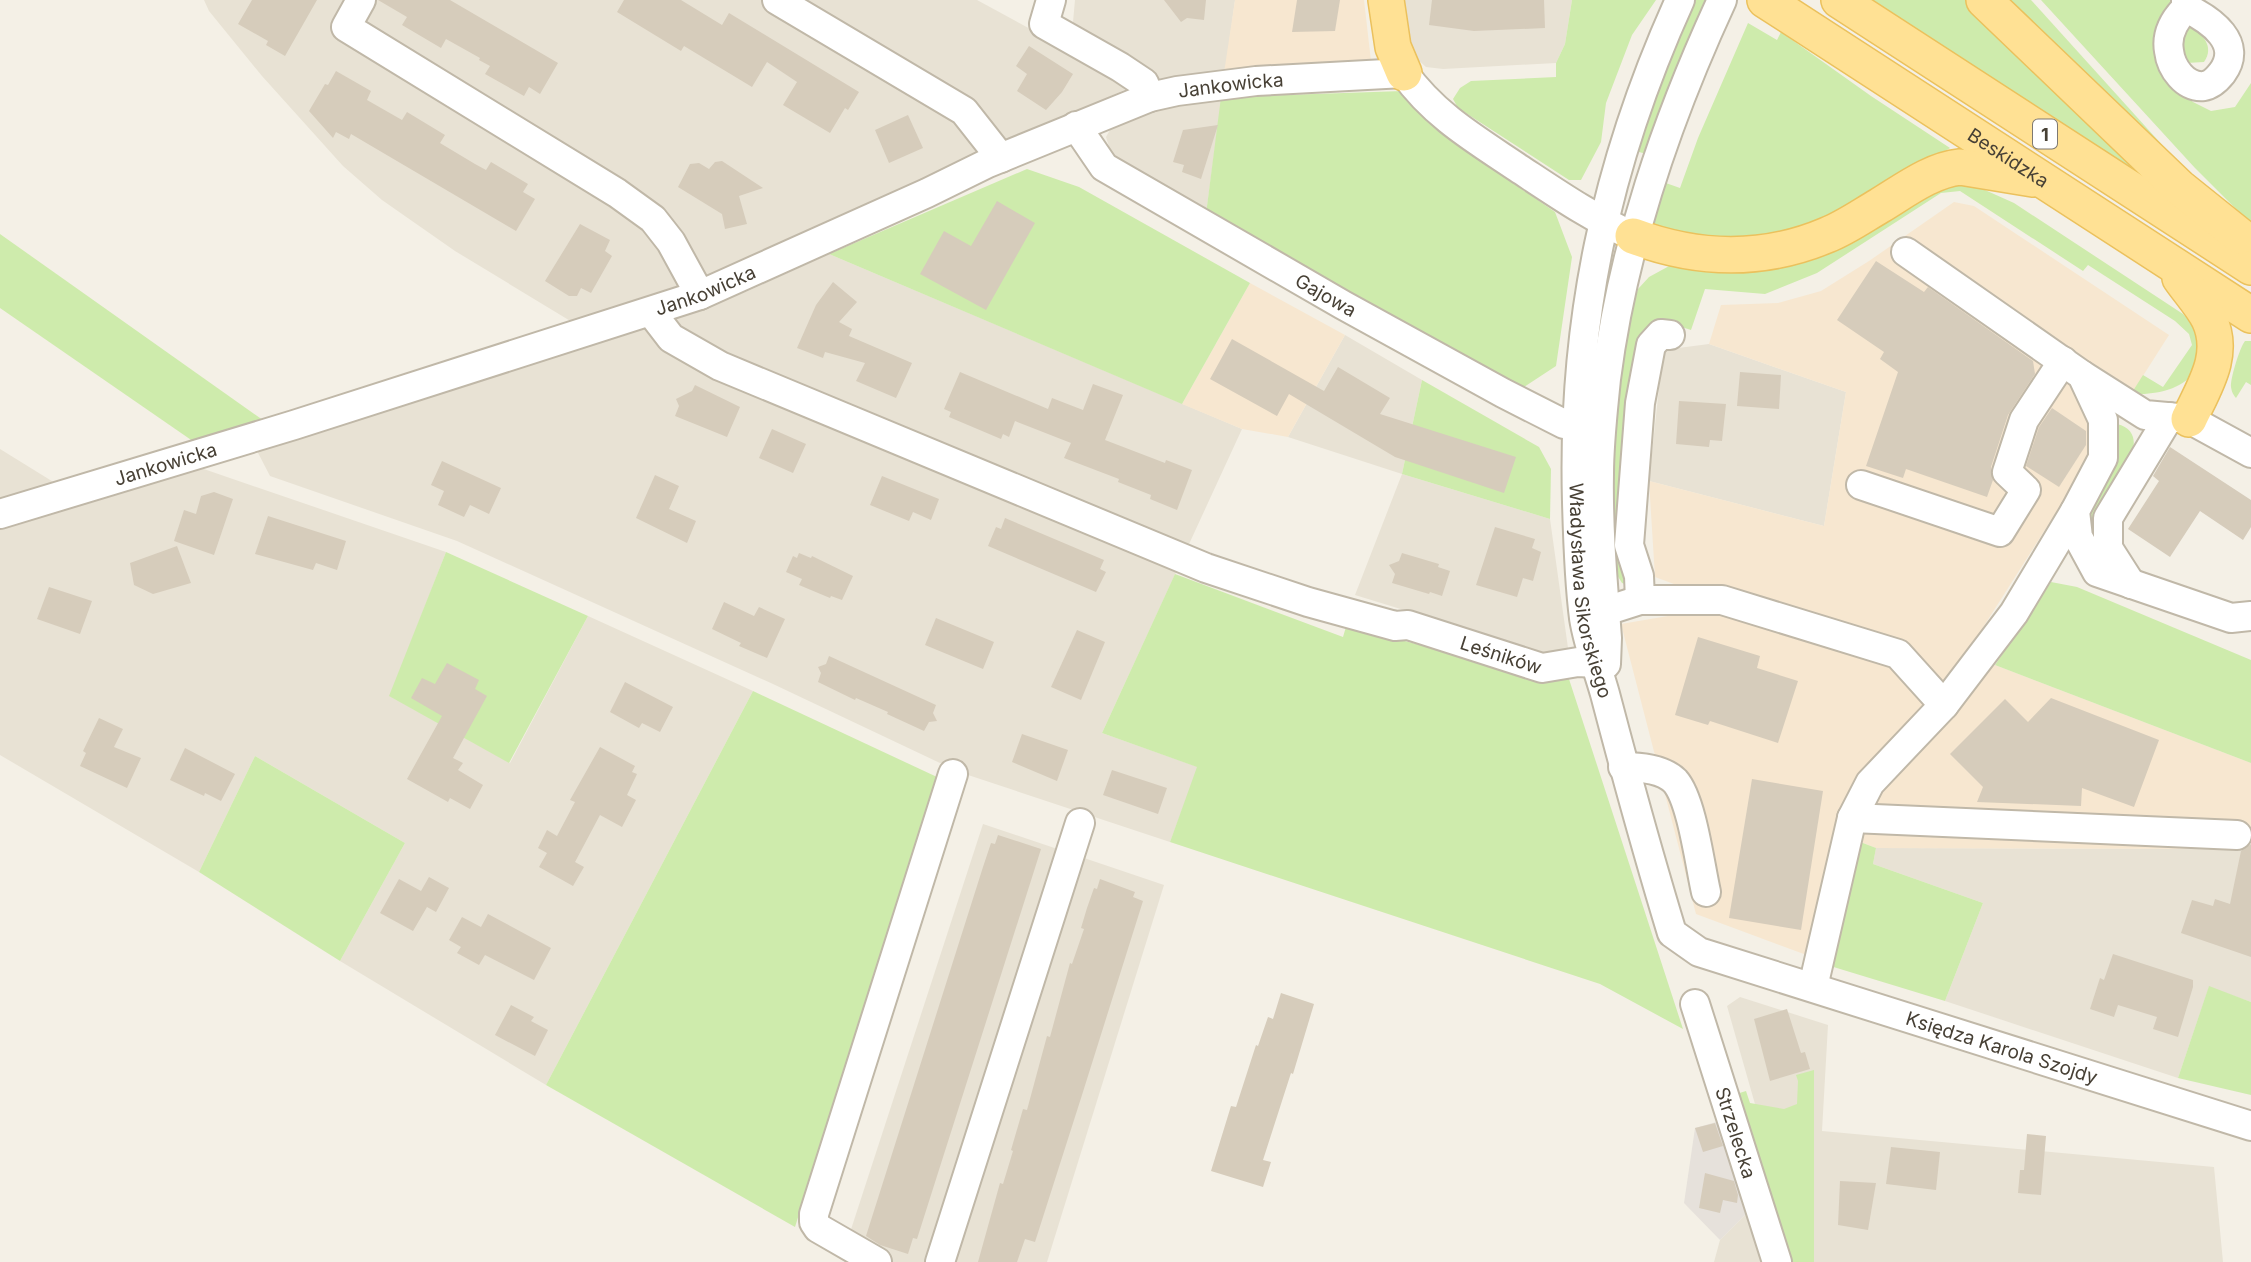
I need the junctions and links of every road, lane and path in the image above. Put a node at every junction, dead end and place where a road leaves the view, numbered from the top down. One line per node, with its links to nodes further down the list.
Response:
1 (361, 0): 20 (street)
2 (777, 0): 13 (street)
3 (1051, 0): 11 (street)
4 (1386, 0): 10 (main road)
5 (1680, 0): 15 (street, Władysława Sikorskiego)
6 (1721, 0): 15 (street, Władysława Sikorskiego)
7 (1839, 0): 19 (main road, Beskidzka / 1)
8 (1984, 0): 16 (main road)
9 (1776, 7): 14 (main road, Beskidzka / 1)
10 (1404, 73): 11 (street, Jankowicka); 15 (street)
11 (1150, 97): 12 (street, Jankowicka)
12 (1076, 126): 13 (street, Jankowicka); 26 (street, Gajowa)
13 (1001, 158): 20 (street, Jankowicka)
14 (2047, 182): 15 (main road); 18 (main road, Beskidzka / 1)
15 (1618, 229): 26 (street, Władysława Sikorskiego)
16 (2251, 244)
17 (1906, 252): 24 (street)
18 (2169, 264): 22 (main road, Beskidzka / 1); 25 (main road)
19 (2251, 267)
20 (700, 296): 21 (street, Jankowicka)
21 (651, 312): 30 (street, Jankowicka); 35 (street, Leśników)
22 (2251, 316)
23 (1671, 335): 32 (street)
24 (2072, 368): 25 (street); 28 (street); 29 (street)
25 (2179, 418): 27 (street); 31 (street)
26 (1589, 429): 33 (street, Władysława Sikorskiego)
27 (2251, 453)
28 (1861, 485)
29 (2075, 511): 31 (street); 37 (street)
30 (0, 514)
31 (2131, 584): 34 (street)
32 (1640, 600): 33 (street); 37 (street)
33 (1595, 615): 35 (street, Władysława Sikorskiego); 36 (street, Władysława Sikorskiego)
34 (2251, 617)
35 (1596, 663): 36 (street, Władysława Sikorskiego)
36 (1605, 693): 38 (street)
37 (1944, 705): 40 (street)
38 (1623, 767): 43 (street); 44 (street, Księdza Karola Szojdy)
39 (953, 774): 47 (street)
40 (1852, 818): 42 (street); 44 (street)
41 (1080, 823): 48 (street)
42 (2237, 835)
43 (1706, 892)
44 (1813, 987): 46 (street, Księdza Karola Szojdy)
45 (1695, 1004): 49 (street, Strzelecka)
46 (2251, 1126)
47 (877, 1262)
48 (940, 1262)
49 (1777, 1262)

